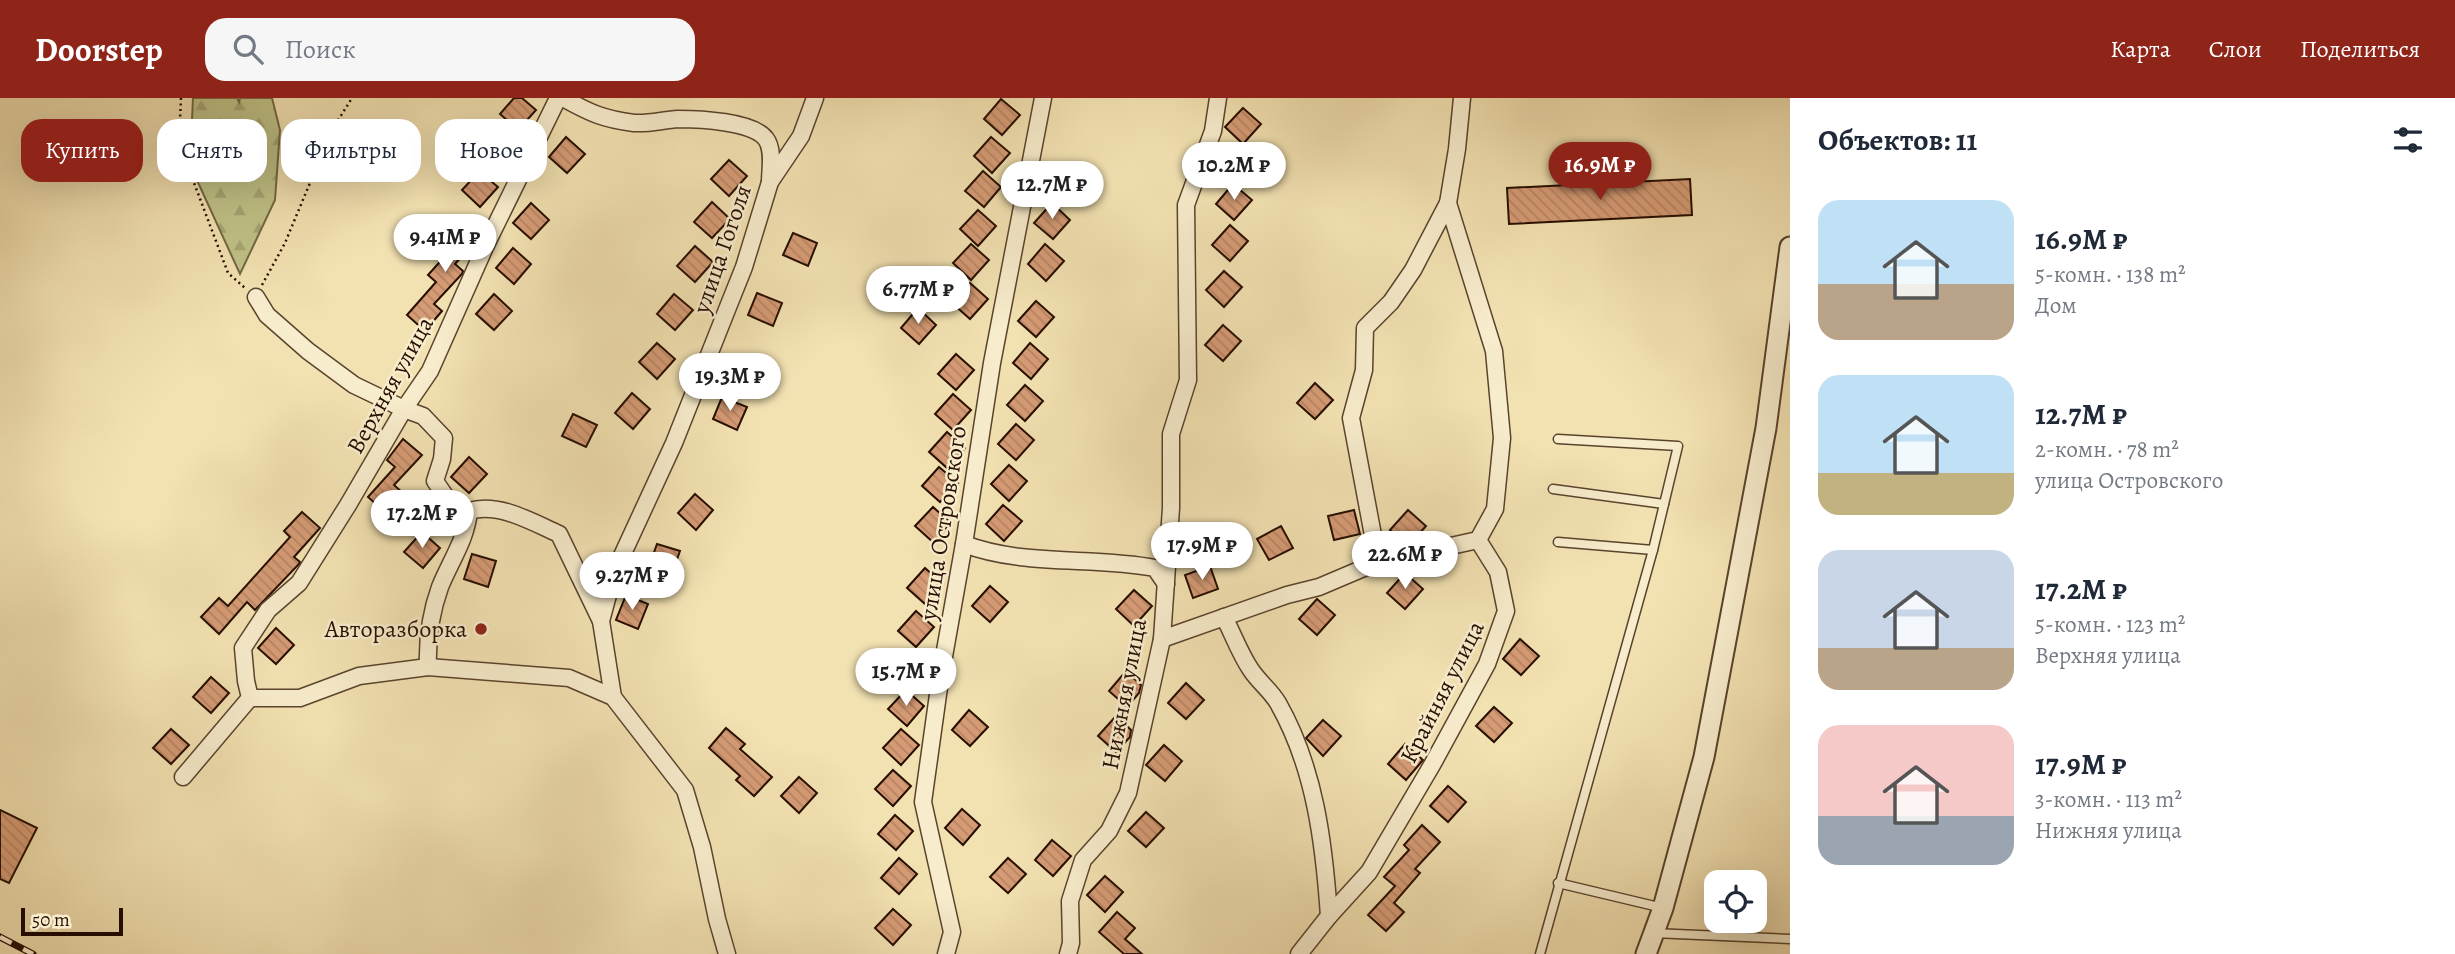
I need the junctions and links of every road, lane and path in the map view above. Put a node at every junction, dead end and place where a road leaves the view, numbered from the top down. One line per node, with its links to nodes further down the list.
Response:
1 (181, 98): 12 (path)
2 (352, 98): 12 (path)
3 (558, 98): 13 (street, Верхняя улица)
4 (564, 98): 9 (street)
5 (816, 98): 9 (street, улица Гоголя)
6 (1043, 98): 20 (street, улица Островского)
7 (1218, 98): 23 (street, Нижняя улица)
8 (1462, 98): 10 (street)
9 (770, 182): 25 (street, улица Гоголя)
10 (1448, 203): 18 (street); 22 (street)
11 (1790, 247): 32 (street)
12 (256, 297): 13 (street)
13 (404, 409): 17 (street); 29 (street, Верхняя улица)
14 (1558, 439): 16 (lane)
15 (1553, 489): 16 (lane)
16 (1664, 504): 21 (lane)
17 (469, 511): 25 (street); 27 (street)
18 (1478, 540): 22 (street); 33 (street, Крайняя улица)
19 (1558, 542): 21 (lane)
20 (964, 544): 23 (street); 37 (street, улица Островского)
21 (1653, 550): 31 (lane)
22 (1378, 562): 24 (street)
23 (1166, 584): 26 (street, Нижняя улица)
24 (1224, 617): 26 (street); 33 (street)
25 (601, 621): 28 (street, улица Гоголя)
26 (1162, 639): 38 (street, Нижняя улица)
27 (428, 667): 28 (street); 29 (street)
28 (613, 697): 36 (street)
29 (250, 698): 30 (street)
30 (183, 777)
31 (1558, 883): 32 (lane); 40 (lane)
32 (1662, 908): 34 (street)
33 (1329, 916): 39 (street, Крайняя улица)
34 (1653, 933): 35 (lane); 41 (street)
35 (1790, 939)
36 (727, 954)
37 (946, 954)
38 (1068, 954)
39 (1299, 954)
40 (1540, 954)
41 (1646, 954)

